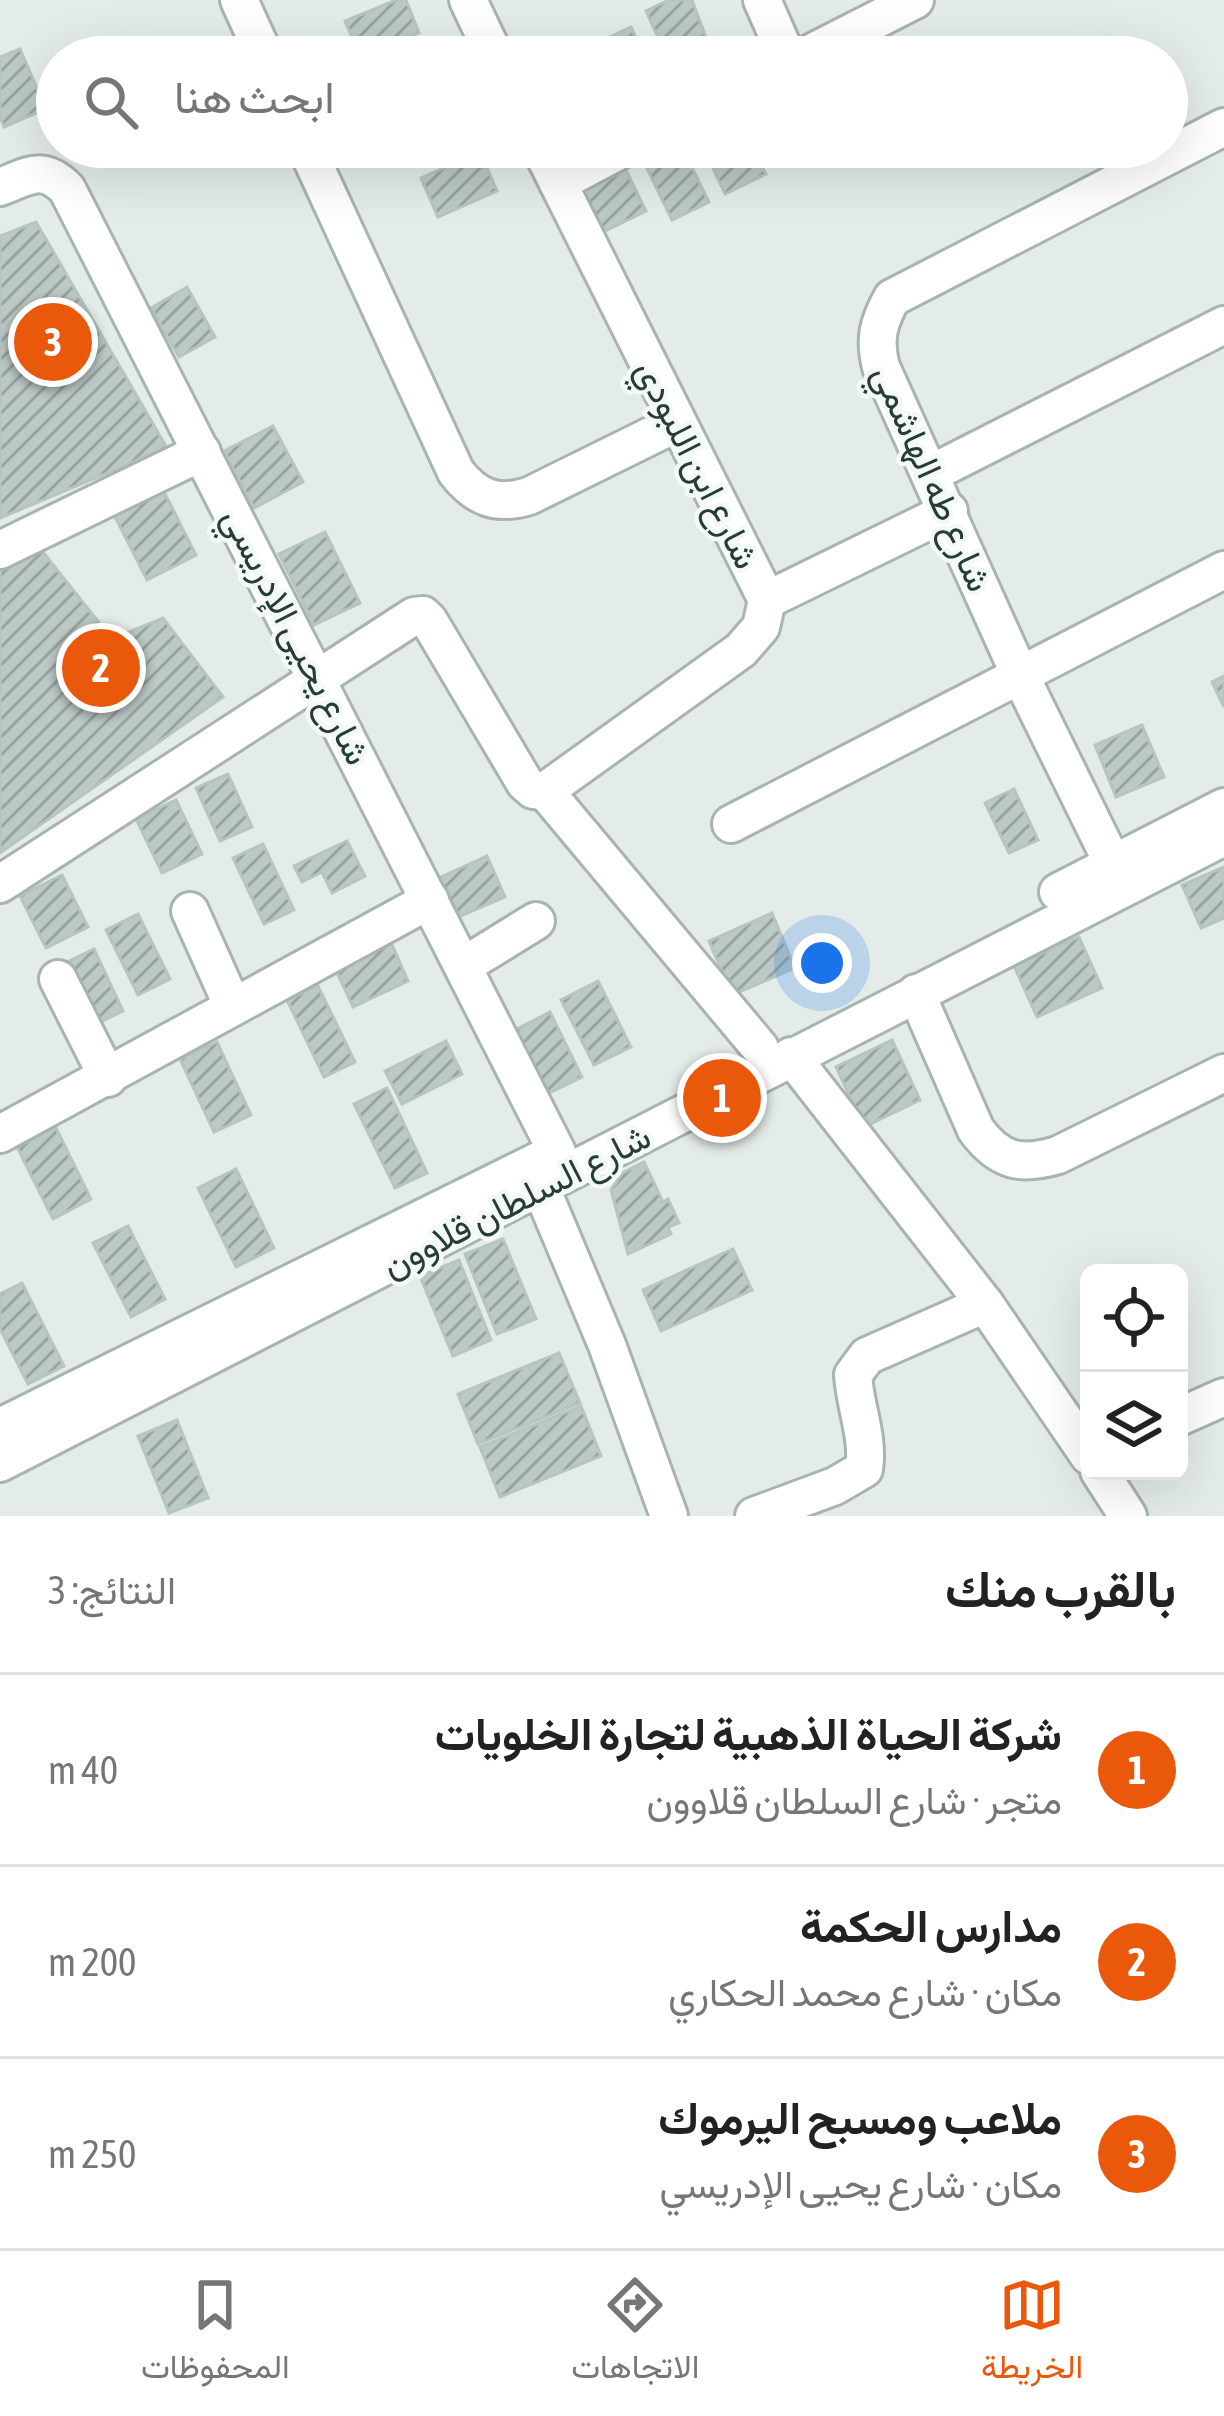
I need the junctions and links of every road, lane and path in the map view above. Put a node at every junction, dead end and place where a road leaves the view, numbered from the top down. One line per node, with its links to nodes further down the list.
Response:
1 (239, 0): 5 (street)
2 (468, 0): 6 (street)
3 (762, 0): 7 (street)
4 (915, 0): 8 (street)
5 (255, 36)
6 (485, 36)
7 (778, 36)
8 (844, 36)
9 (1224, 128): 10 (street, شارع طه الهاشمي)
10 (1188, 146)
11 (316, 168): 18 (street)
12 (550, 168): 15 (street, شارع ابن اللبودي)
13 (586, 168): 15 (street)
14 (1146, 168): 20 (street, شارع طه الهاشمي)
15 (558, 183): 18 (street, شارع ابن اللبودي)
16 (0, 187): 19 (street, شارع يحيى الإدريسي)
17 (1224, 325): 20 (street)
18 (676, 423): 24 (street, شارع ابن اللبودي)
19 (202, 452): 22 (street); 26 (street, شارع يحيى الإدريسي)
20 (930, 474): 21 (street, شارع طه الهاشمي)
21 (949, 511): 24 (street, شارع ابن اللبودي); 25 (street, شارع طه الهاشمي)
22 (0, 550)
23 (1224, 570): 25 (street)
24 (767, 600): 27 (street)
25 (1019, 674): 29 (street); 31 (street, شارع طه الهاشمي)
26 (320, 680): 27 (street); 32 (street); 33 (street, شارع يحيى الإدريسي)
27 (545, 791): 40 (street)
28 (1224, 808): 31 (street, شارع السلطان قلاوون)
29 (731, 824)
30 (1224, 837): 38 (street, شارع السلطان قلاوون)
31 (1113, 864): 40 (street, شارع السلطان قلاوون)
32 (0, 884)
33 (430, 900): 36 (street, شارع يحيى الإدريسي); 39 (street)
34 (190, 911): 39 (street)
35 (536, 921): 36 (street)
36 (463, 966): 44 (street, شارع يحيى الإدريسي)
37 (58, 979): 42 (street)
38 (916, 993): 40 (street, شارع السلطان قلاوون); 41 (street)
39 (233, 1007): 42 (street)
40 (776, 1052): 44 (street, شارع السلطان قلاوون); 45 (street, شارع السلطان قلاوون); 46 (street)
41 (1224, 1073)
42 (108, 1078): 43 (street)
43 (0, 1134)
44 (557, 1152): 49 (street, شارع السلطان قلاوون)
45 (541, 1188): 51 (street, شارع السلطان قلاوون); 53 (street)
46 (986, 1304): 50 (street); 54 (street)
47 (1223, 1400): 48 (street)
48 (1188, 1414)
49 (0, 1427)
50 (1080, 1443)
51 (0, 1463)
52 (1105, 1480): 55 (street)
53 (669, 1516)
54 (754, 1516)
55 (1127, 1516)

